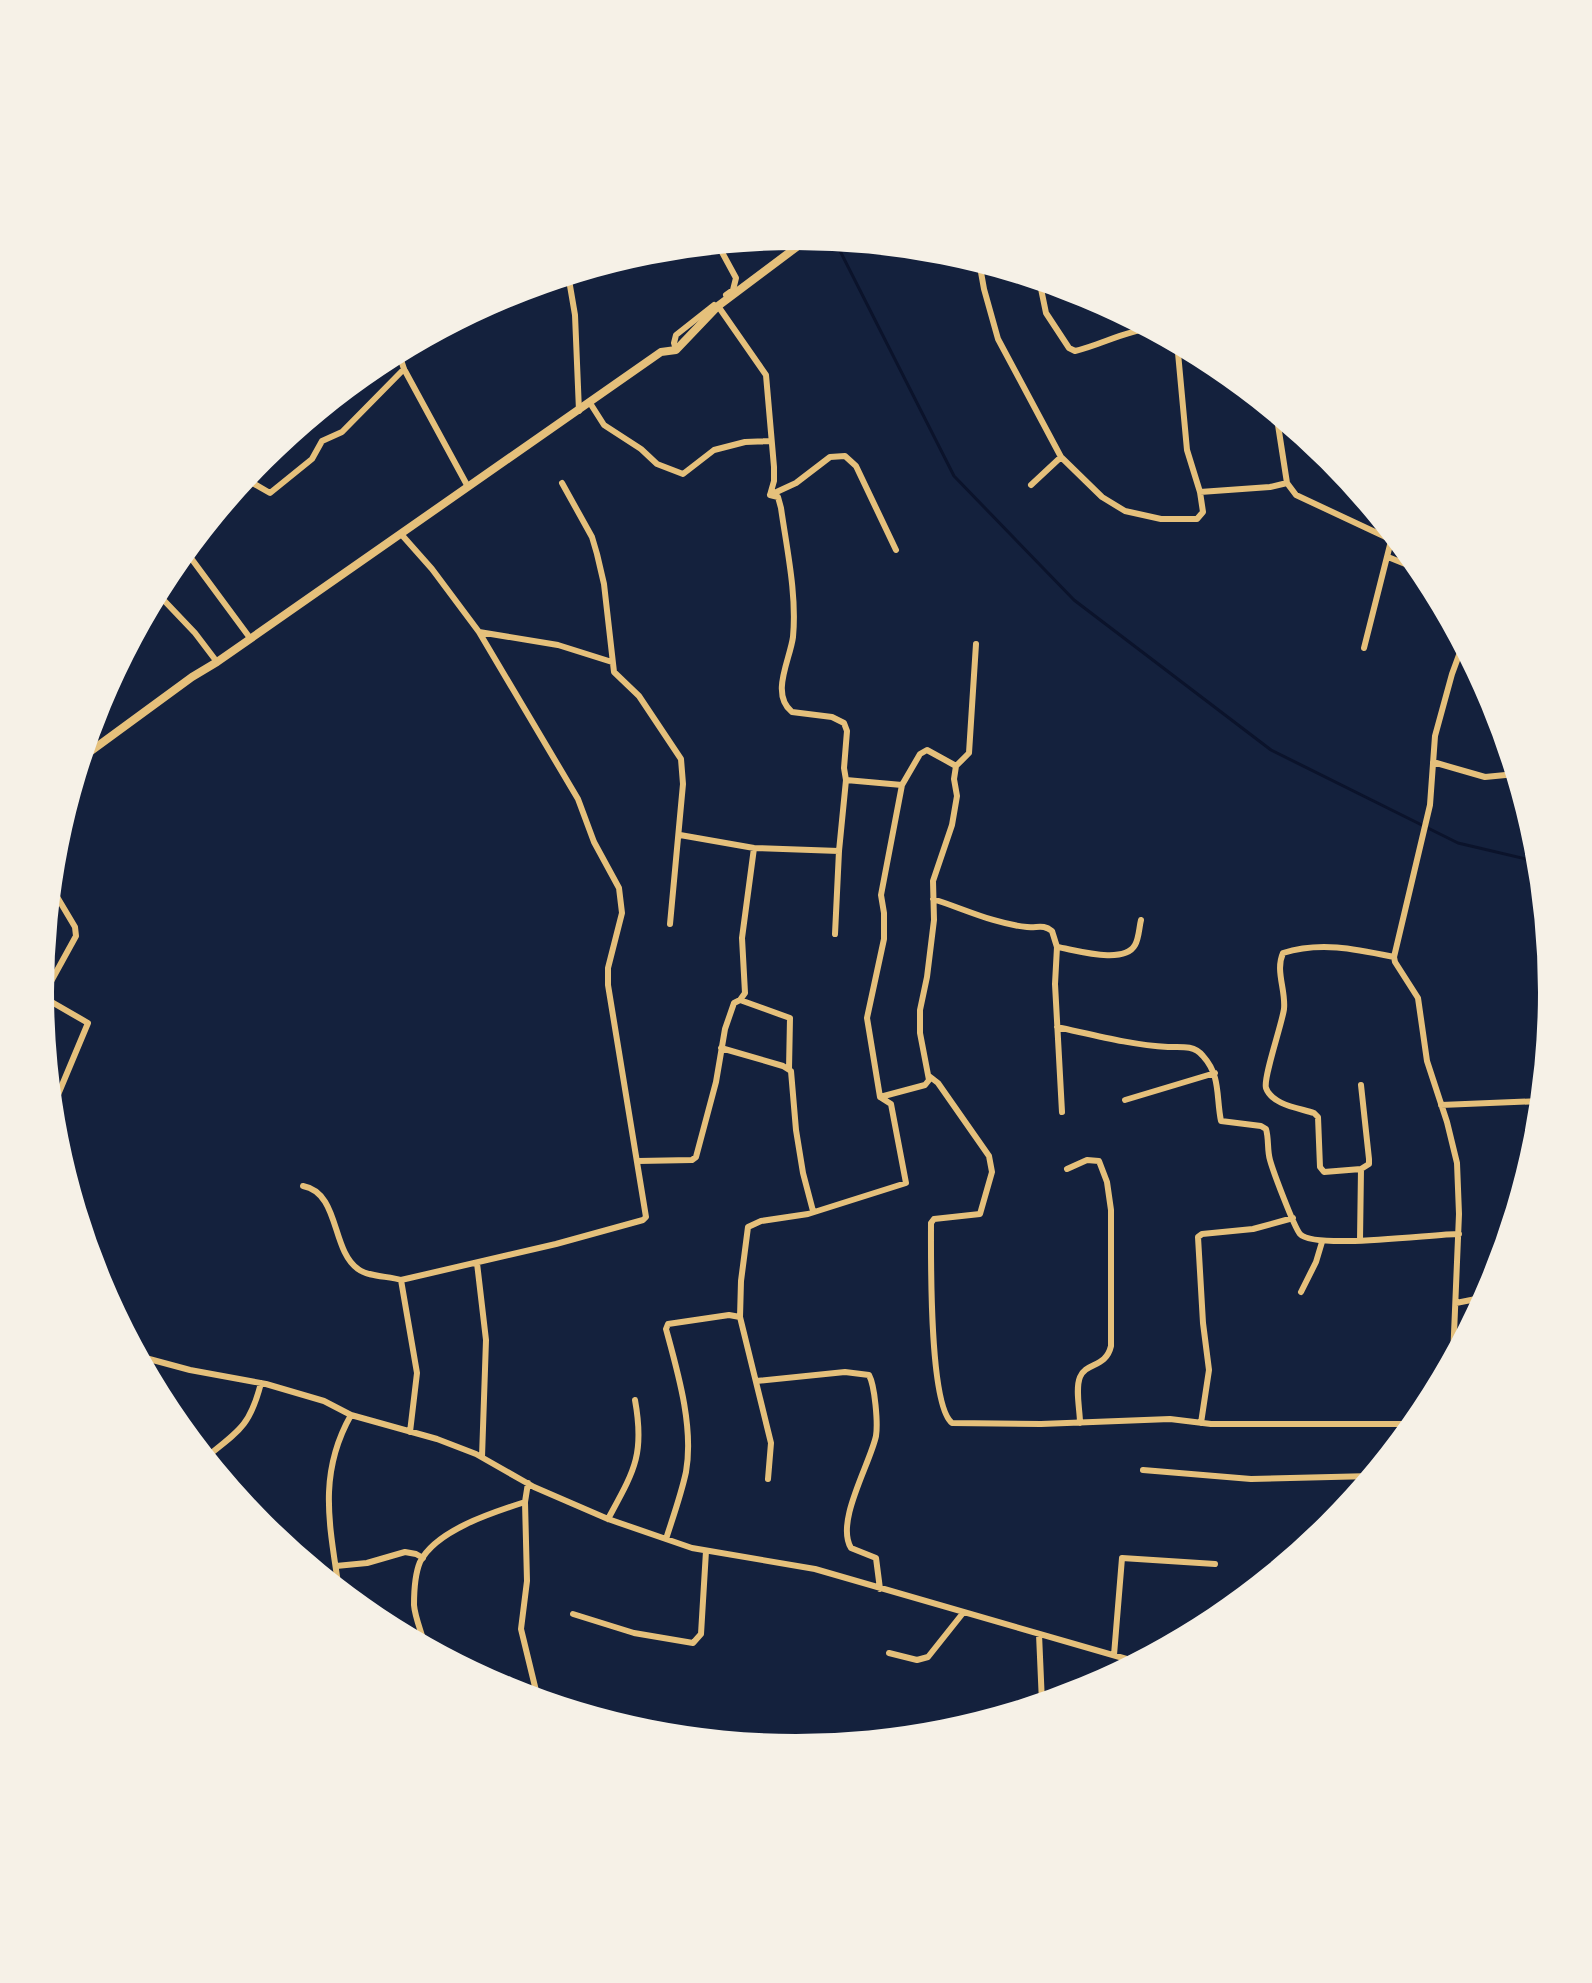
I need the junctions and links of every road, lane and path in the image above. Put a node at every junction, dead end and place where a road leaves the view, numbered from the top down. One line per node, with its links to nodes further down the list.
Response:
1 (793, 250): 6 (main road)
2 (723, 254): 8 (street)
3 (981, 273): 16 (street)
4 (570, 285): 13 (street)
5 (1042, 291): 7 (street)
6 (718, 306): 8 (main road); 15 (street)
7 (1133, 331)
8 (676, 350): 12 (main road)
9 (1178, 356): 22 (street)
10 (402, 363): 11 (street)
11 (404, 369): 19 (street); 20 (street)
12 (590, 403): 13 (main road); 15 (street)
13 (579, 411): 20 (main road)
14 (1279, 429): 18 (street)
15 (771, 441): 23 (street)
16 (1061, 457): 21 (street); 22 (street)
17 (562, 483): 38 (street)
18 (1287, 483): 22 (street); 24 (street)
19 (255, 484)
20 (467, 485): 25 (main road)
21 (1031, 485)
22 (1200, 492)
23 (770, 495): 27 (street); 43 (street)
24 (1377, 530)
25 (401, 534): 32 (street); 33 (main road)
26 (1390, 547): 28 (street)
27 (896, 550)
28 (1388, 557): 30 (street); 35 (street)
29 (193, 560): 33 (street)
30 (1401, 562)
31 (165, 601): 37 (street)
32 (479, 632): 38 (street); 70 (street)
33 (250, 638): 37 (main road)
34 (976, 644): 41 (street)
35 (1364, 648)
36 (1458, 657): 40 (street)
37 (217, 662): 39 (main road)
38 (612, 662): 45 (street)
39 (95, 748)
40 (1433, 762): 42 (street); 54 (street)
41 (956, 766): 44 (street); 48 (street)
42 (1506, 775)
43 (846, 780): 44 (street); 47 (street)
44 (902, 785): 65 (street)
45 (680, 835): 46 (street); 51 (street)
46 (754, 848): 47 (street); 56 (street)
47 (839, 851): 52 (street)
48 (933, 899): 53 (street); 62 (street)
49 (60, 901): 55 (street)
50 (1141, 920): 53 (street)
51 (670, 924)
52 (835, 934)
53 (1057, 947): 58 (street)
54 (1394, 957): 68 (street); 72 (street)
55 (55, 973)
56 (740, 1000): 59 (street); 60 (street)
57 (54, 1003): 64 (street)
58 (1057, 1027): 61 (street); 69 (street)
59 (721, 1048): 60 (street); 70 (street)
60 (789, 1069): 74 (street)
61 (1215, 1073): 66 (street); 75 (street)
62 (929, 1076): 65 (street); 91 (street)
63 (1361, 1085): 72 (street)
64 (60, 1089)
65 (880, 1097): 74 (street)
66 (1125, 1100)
67 (1530, 1101): 68 (street)
68 (1441, 1105): 76 (street)
69 (1062, 1112)
70 (638, 1161): 79 (street)
71 (1067, 1169): 91 (street)
72 (1361, 1169): 77 (street)
73 (303, 1186): 80 (street)
74 (813, 1211): 84 (street)
75 (1293, 1218): 78 (street); 92 (street)
76 (1459, 1234): 77 (street); 83 (street)
77 (1360, 1240): 78 (street)
78 (1322, 1242): 81 (street)
79 (477, 1263): 80 (street); 96 (street)
80 (401, 1280): 94 (street)
81 (1301, 1292)
82 (1470, 1300): 83 (street)
83 (1456, 1303): 85 (street)
84 (740, 1317): 87 (street); 103 (street)
85 (1456, 1330)
86 (152, 1360): 88 (street)
87 (756, 1381): 99 (street); 109 (street)
88 (261, 1383): 90 (street); 95 (street)
89 (635, 1400): 102 (street)
90 (351, 1415): 94 (street); 107 (street)
91 (1080, 1423): 92 (street)
92 (1201, 1423): 93 (street)
93 (1399, 1424)
94 (410, 1432): 96 (street)
95 (213, 1451)
96 (482, 1457): 100 (street)
97 (1143, 1470): 98 (street)
98 (1358, 1476)
99 (768, 1479)
100 (528, 1483): 101 (street); 102 (street)
101 (525, 1502): 105 (street); 117 (street)
102 (608, 1519): 103 (street)
103 (666, 1539): 104 (street)
104 (706, 1551): 109 (street); 111 (street)
105 (423, 1558): 107 (street); 112 (street)
106 (1215, 1564): 115 (street)
107 (336, 1566): 108 (street)
108 (337, 1574)
109 (880, 1589): 110 (street)
110 (963, 1613): 113 (street); 114 (street)
111 (573, 1614)
112 (421, 1631)
113 (1039, 1634): 115 (street); 118 (street)
114 (889, 1653)
115 (1114, 1655): 116 (street)
116 (1123, 1658)
117 (535, 1686)
118 (1042, 1692)

